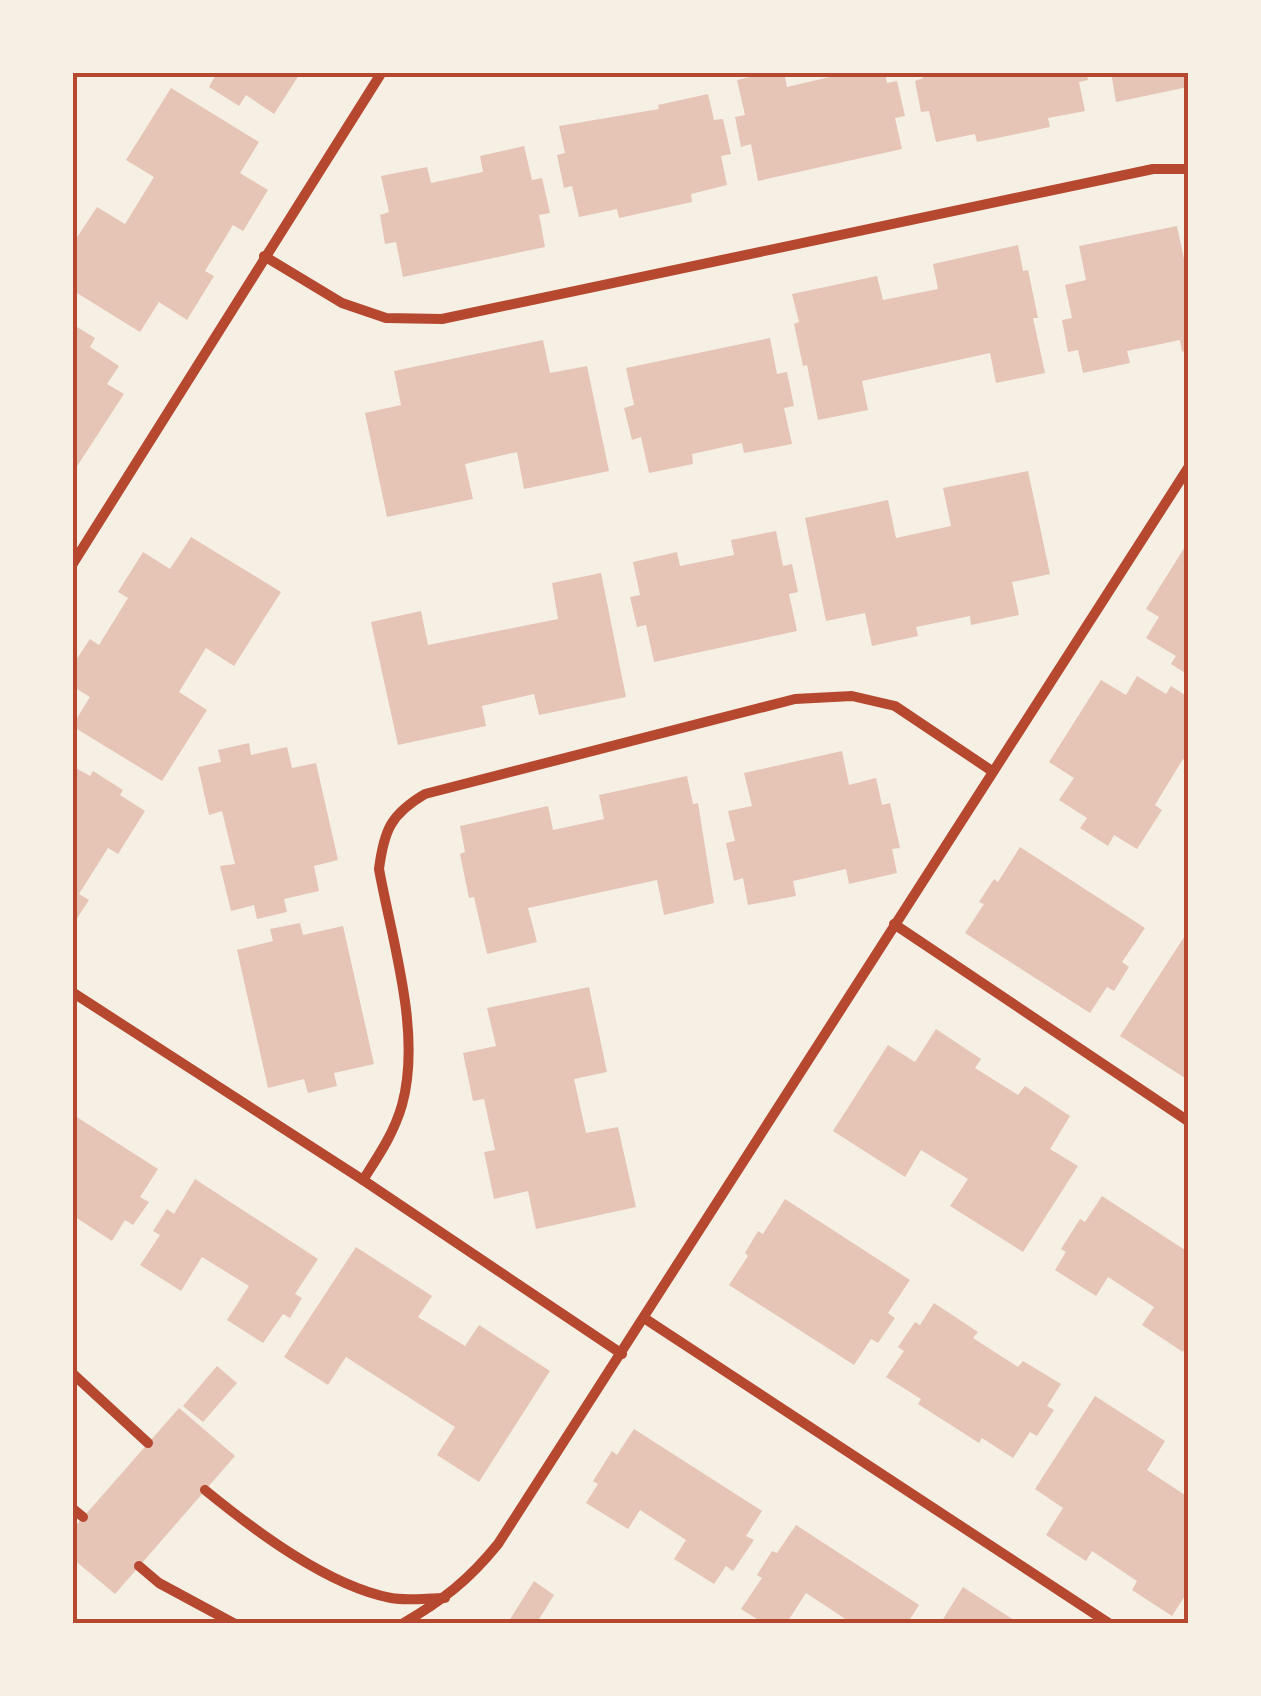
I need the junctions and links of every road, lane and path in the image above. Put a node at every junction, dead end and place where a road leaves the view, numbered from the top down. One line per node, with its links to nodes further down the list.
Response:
1 (382, 72): 3 (street)
2 (1188, 169): 3 (street)
3 (264, 256): 5 (street)
4 (1188, 468): 6 (street)
5 (72, 566)
6 (992, 771): 7 (street); 10 (street)
7 (894, 924): 9 (street); 11 (street)
8 (72, 992): 10 (street)
9 (1188, 1122)
10 (363, 1180): 12 (street)
11 (644, 1318): 12 (street); 22 (street)
12 (622, 1354): 19 (street)
13 (72, 1373): 14 (street)
14 (148, 1443)
15 (205, 1490): 19 (street)
16 (72, 1508): 17 (street)
17 (83, 1517)
18 (139, 1566): 20 (street)
19 (446, 1598): 21 (street)
20 (235, 1624)
21 (402, 1624)
22 (1110, 1624)

